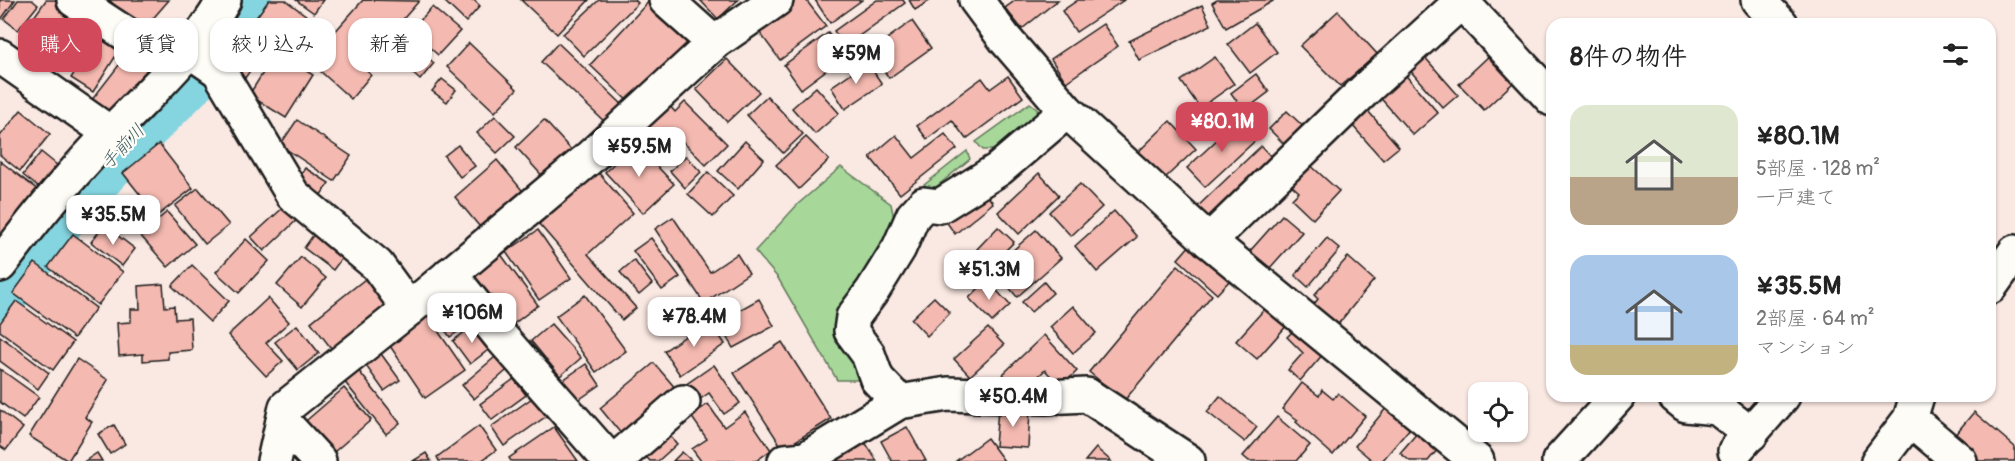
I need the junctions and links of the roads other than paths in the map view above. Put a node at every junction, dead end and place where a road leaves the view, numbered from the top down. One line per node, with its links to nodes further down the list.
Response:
1 (74, 0): 7 (street)
2 (224, 0): 8 (street)
3 (666, 0): 9 (street)
4 (776, 0): 9 (street)
5 (976, 0): 14 (street)
6 (1461, 0): 13 (street); 16 (street)
7 (114, 21)
8 (198, 37)
9 (714, 43): 18 (street)
10 (0, 56): 15 (street)
11 (198, 63): 19 (street)
12 (170, 72): 15 (street)
13 (1546, 92)
14 (1067, 111): 16 (street); 21 (street)
15 (110, 134): 17 (street)
16 (1209, 241): 27 (street)
17 (0, 263)
18 (450, 274): 19 (street); 30 (street)
19 (409, 309): 26 (street)
20 (683, 402): 31 (street)
21 (899, 402): 32 (street); 33 (street)
22 (1613, 402): 34 (street)
23 (1682, 402): 24 (street)
24 (1778, 402)
25 (1913, 407): 35 (street); 36 (street)
26 (283, 422): 28 (street); 29 (street)
27 (1465, 458)
28 (274, 461)
29 (319, 461)
30 (610, 461)
31 (615, 461)
32 (784, 461)
33 (1188, 461)
34 (1559, 461)
35 (1878, 461)
36 (1960, 461)

